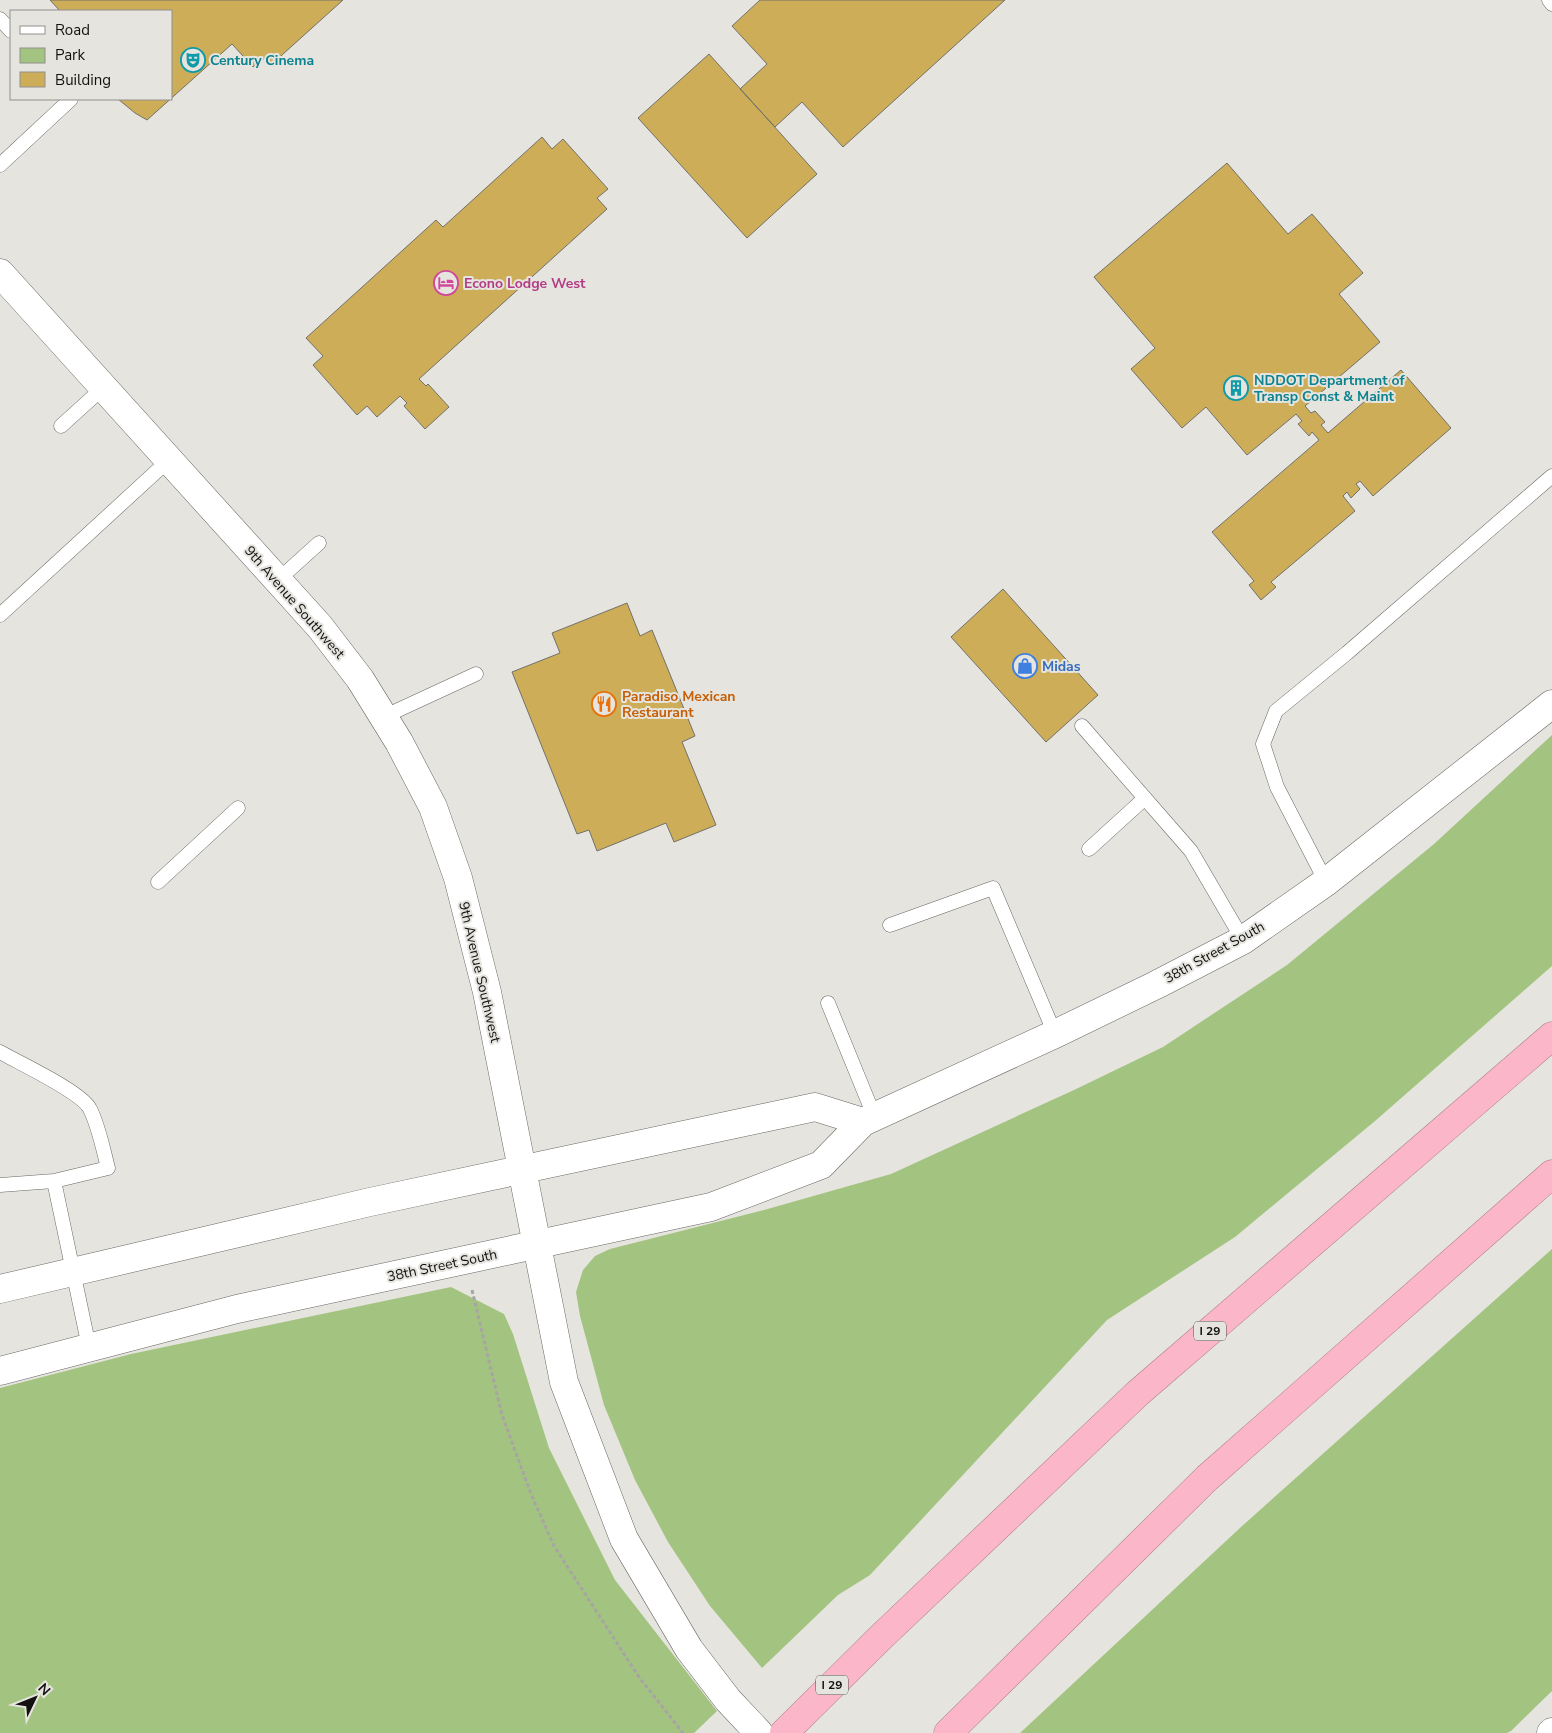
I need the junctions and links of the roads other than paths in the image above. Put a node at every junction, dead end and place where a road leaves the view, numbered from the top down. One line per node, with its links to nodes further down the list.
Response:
1 (1549, 0): 2 (lane)
2 (1552, 4)
3 (0, 19): 4 (lane)
4 (10, 30)
5 (70, 100): 6 (lane)
6 (0, 165)
7 (0, 273): 8 (street, 9th Avenue Southwest)
8 (104, 386): 9 (lane); 10 (street, 9th Avenue Southwest)
9 (61, 426)
10 (170, 459): 13 (street, 9th Avenue Southwest); 14 (lane)
11 (1552, 476): 23 (lane)
12 (319, 543): 13 (lane)
13 (278, 580): 17 (street, 9th Avenue Southwest)
14 (0, 615)
15 (476, 674): 17 (lane)
16 (1552, 704): 23 (street, 38th Street South)
17 (383, 717): 31 (street, 9th Avenue Southwest)
18 (1082, 726): 19 (lane)
19 (1145, 798): 21 (lane); 25 (lane)
20 (238, 808): 22 (lane)
21 (1089, 848)
22 (158, 882)
23 (1326, 882): 25 (street, 38th Street South)
24 (890, 925): 27 (lane)
25 (1243, 940): 27 (street, 38th Street South)
26 (828, 1003): 30 (lane)
27 (1055, 1034): 30 (street, 38th Street South)
28 (1552, 1036): 42 (highway, I 29)
29 (0, 1052): 33 (lane)
30 (869, 1120): 31 (street); 35 (street, 38th Street South)
31 (522, 1170): 35 (street, 9th Avenue Southwest); 36 (street)
32 (1552, 1174): 40 (highway)
33 (54, 1181): 34 (lane); 36 (lane)
34 (2, 1183)
35 (537, 1245): 38 (street, 38th Street South); 41 (street, 9th Avenue Southwest)
36 (74, 1271): 37 (street); 38 (lane)
37 (0, 1289)
38 (89, 1347): 39 (street, 38th Street South)
39 (0, 1371)
40 (952, 1729)
41 (759, 1733)
42 (784, 1733)

